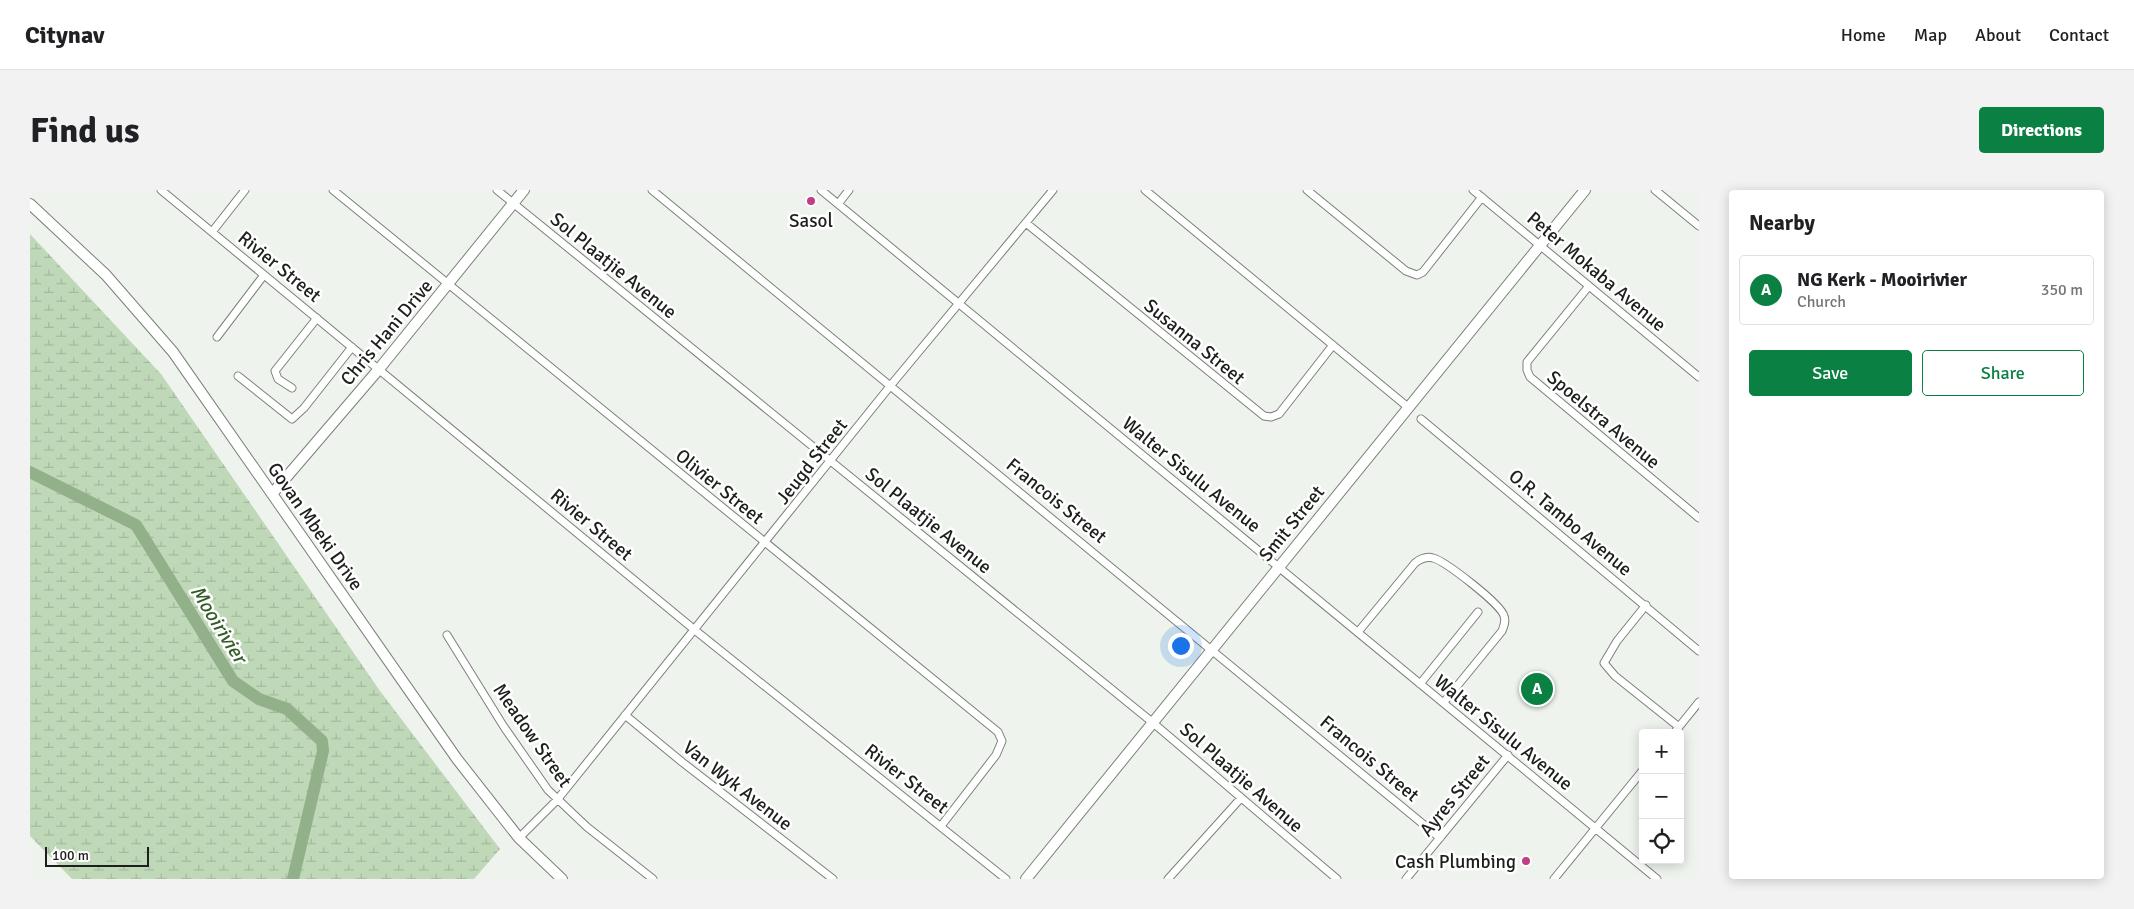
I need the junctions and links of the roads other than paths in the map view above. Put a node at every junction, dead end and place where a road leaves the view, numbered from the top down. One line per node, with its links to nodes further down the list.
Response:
1 (161, 190): 21 (street, Rivier Street)
2 (245, 190): 21 (street)
3 (333, 190): 24 (street, Olivier Street)
4 (497, 190): 16 (street, Sol Plaatjie Avenue)
5 (524, 190): 16 (street, Chris Hani Drive)
6 (652, 190): 34 (street, Francois Street)
7 (821, 190): 18 (street, Walter Sisulu Avenue)
8 (849, 190): 18 (street)
9 (1053, 190): 19 (street, Jeugd Street)
10 (1145, 190): 29 (street)
11 (1307, 190): 15 (street)
12 (1474, 190): 15 (street, Peter Mokaba Avenue)
13 (1585, 190): 22 (street, Smit Street)
14 (1655, 190): 20 (street)
15 (1482, 197): 22 (street, Peter Mokaba Avenue)
16 (513, 203): 24 (street, Chris Hani Drive); 38 (street, Sol Plaatjie Avenue)
17 (30, 204): 39 (street, Govan Mbeki Drive)
18 (838, 204): 26 (street, Walter Sisulu Avenue)
19 (1026, 224): 26 (street, Jeugd Street); 29 (street, Susanna Street)
20 (1699, 226)
21 (212, 232): 23 (street, Rivier Street)
22 (1541, 245): 25 (street, Peter Mokaba Avenue); 36 (street, Smit Street)
23 (264, 275): 27 (street, Rivier Street); 28 (street)
24 (448, 284): 31 (street, Chris Hani Drive); 41 (street, Olivier Street)
25 (1589, 286): 33 (street, Peter Mokaba Avenue); 40 (street, Spoelstra Avenue)
26 (959, 303): 34 (street, Jeugd Street); 42 (street, Walter Sisulu Avenue)
27 (317, 318): 30 (street, Rivier Street); 35 (street)
28 (217, 337)
29 (1333, 345): 36 (street)
30 (352, 347): 31 (street, Rivier Street); 32 (street)
31 (378, 369): 39 (street, Chris Hani Drive); 45 (street, Rivier Street)
32 (238, 376)
33 (1699, 377)
34 (891, 385): 38 (street, Jeugd Street); 48 (street, Francois Street)
35 (292, 388)
36 (1408, 408): 42 (street, Smit Street)
37 (1421, 419): 43 (street, O.R. Tambo Avenue)
38 (831, 462): 41 (street, Jeugd Street); 54 (street, Sol Plaatjie Avenue)
39 (272, 494): 63 (street, Govan Mbeki Drive)
40 (1699, 518)
41 (765, 544): 45 (street, Jeugd Street); 61 (street, Olivier Street)
42 (1278, 566): 46 (street, Walter Sisulu Avenue); 48 (street, Smit Street)
43 (1646, 605): 49 (street, O.R. Tambo Avenue); 55 (street)
44 (1478, 612): 50 (street)
45 (696, 631): 53 (street, Jeugd Street); 61 (street, Rivier Street)
46 (1358, 632): 50 (street, Walter Sisulu Avenue); 51 (street)
47 (447, 635): 60 (street, Meadow Street)
48 (1212, 648): 54 (street, Smit Street); 64 (street, Francois Street)
49 (1699, 650)
50 (1420, 684): 51 (street, Walter Sisulu Avenue)
51 (1444, 702): 57 (street, Walter Sisulu Avenue)
52 (1699, 702): 56 (street)
53 (626, 715): 60 (street, Jeugd Street); 68 (street, Van Wyk Avenue)
54 (1152, 722): 59 (street, Sol Plaatjie Avenue); 70 (street, Smit Street)
55 (1675, 729)
56 (1677, 729)
57 (1508, 755): 62 (street, Walter Sisulu Avenue); 64 (street, Ayres Street)
58 (1640, 774): 62 (street)
59 (1241, 798): 65 (street); 71 (street, Sol Plaatjie Avenue)
60 (558, 800): 63 (street, Jeugd Street); 67 (street, Meadow Street)
61 (941, 826): 69 (street, Rivier Street)
62 (1595, 827): 73 (street); 74 (street, Walter Sisulu Avenue)
63 (519, 838): 66 (street, Govan Mbeki Drive)
64 (1440, 838): 72 (street, Ayres Street)
65 (1172, 878)
66 (562, 879)
67 (653, 879)
68 (833, 879)
69 (1006, 879)
70 (1026, 879)
71 (1337, 879)
72 (1406, 879)
73 (1554, 879)
74 (1657, 879)

